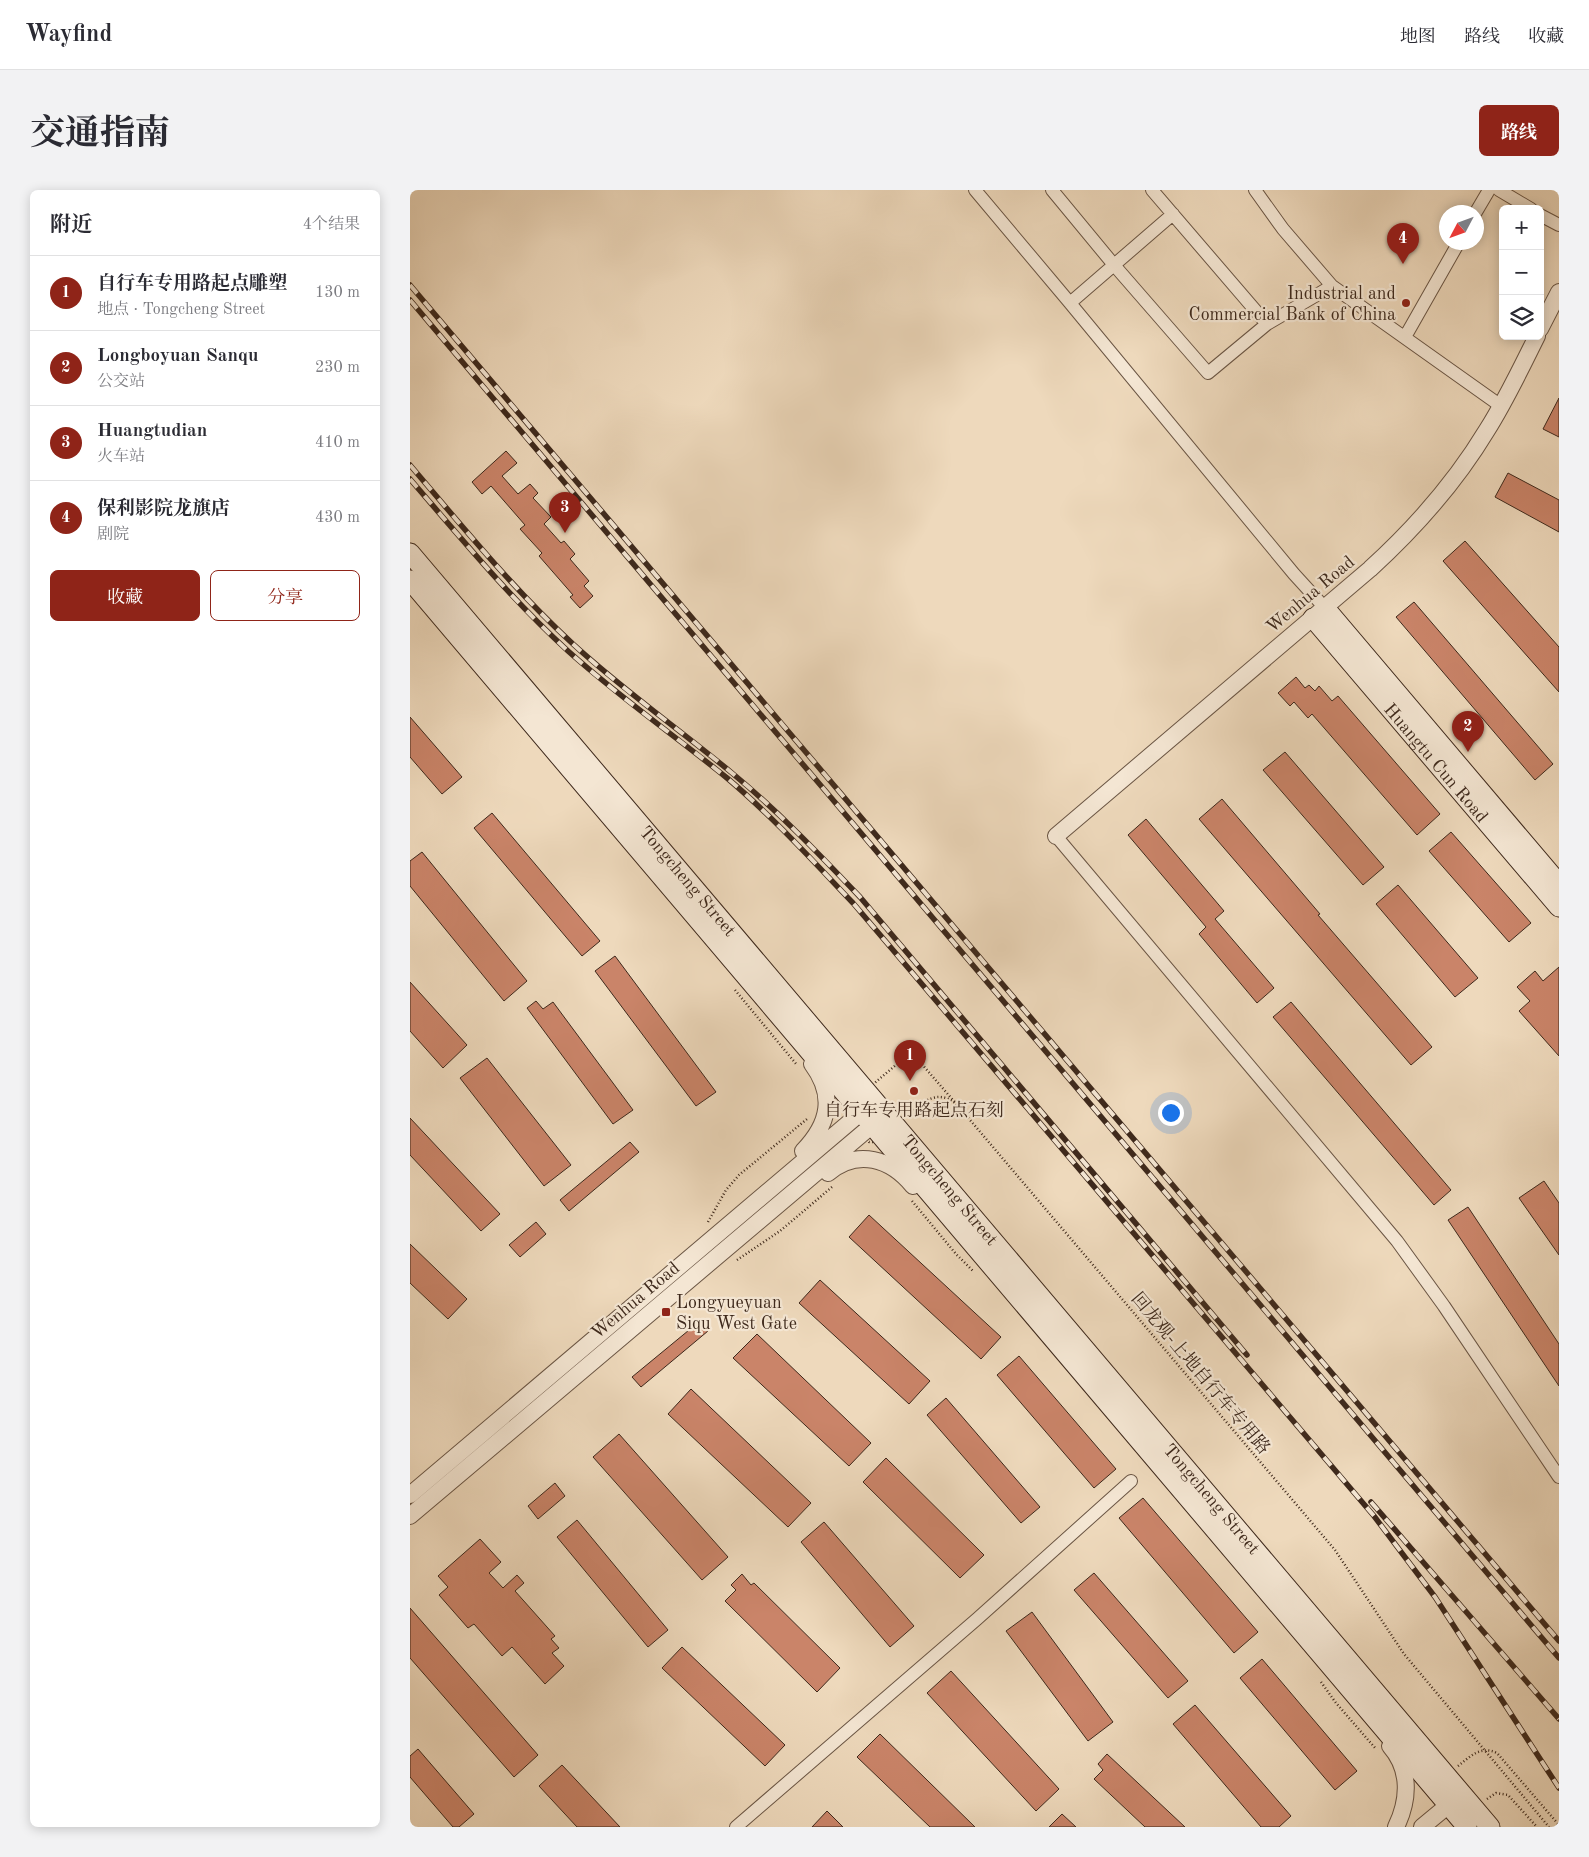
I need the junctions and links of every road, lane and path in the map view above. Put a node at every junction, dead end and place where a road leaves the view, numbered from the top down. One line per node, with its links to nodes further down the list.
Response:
1 (974, 190): 16 (street)
2 (1052, 190): 13 (street)
3 (1152, 190): 9 (street)
4 (1255, 190): 14 (street)
5 (1489, 190): 7 (street)
6 (1499, 190): 8 (street)
7 (1480, 205)
8 (1523, 205)
9 (1173, 214): 13 (street); 18 (street)
10 (1544, 216): 11 (street)
11 (1559, 225)
12 (1454, 250): 19 (street)
13 (1114, 265): 16 (street); 18 (street)
14 (1332, 286): 18 (street); 19 (street)
15 (1559, 292): 17 (street)
16 (1070, 303): 24 (street)
17 (1544, 321)
18 (1267, 324)
19 (1405, 337): 21 (street)
20 (1535, 340): 21 (street, Wenhua Road)
21 (1501, 406): 24 (street, Wenhua Road)
22 (410, 553): 33 (main road, Tongcheng Street)
23 (410, 580): 28 (main road, Tongcheng Street)
24 (1319, 613): 25 (street, Wenhua Road); 26 (main road, Huangtu Cun Road); 27 (main road, Huangtu Cun Road)
25 (1056, 836): 44 (street)
26 (1559, 884)
27 (1559, 907)
28 (733, 961): 33 (main road, Tongcheng Street); 38 (street)
29 (734, 989): 30 (path)
30 (799, 1067)
31 (878, 1080): 32 (path, 回龙观-上地自行车专用路)
32 (960, 1107): 35 (path); 61 (path, 回龙观-上地自行车专用路, bridge)
33 (873, 1113): 38 (street, Wenhua Road); 40 (street, Wenhua Road); 42 (main road, Tongcheng Street); 52 (main road, Tongcheng Street)
34 (810, 1114): 39 (path)
35 (908, 1115)
36 (838, 1182): 41 (path)
37 (908, 1196): 43 (path)
38 (750, 1207): 46 (street, Wenhua Road)
39 (702, 1228)
40 (713, 1260): 42 (street); 47 (street, Wenhua Road)
41 (735, 1261)
42 (998, 1273): 48 (main road, Tongcheng Street)
43 (977, 1275)
44 (1559, 1476)
45 (1131, 1482): 55 (street)
46 (410, 1496)
47 (410, 1516)
48 (1307, 1638): 52 (main road, Tongcheng Street); 56 (street)
49 (1321, 1681): 50 (path)
50 (1381, 1755)
51 (1459, 1765): 54 (path)
52 (1455, 1799): 57 (street); 58 (main road, Tongcheng Street); 59 (main road, Tongcheng Street)
53 (1487, 1800): 60 (path)
54 (1559, 1825)
55 (736, 1827)
56 (1396, 1827)
57 (1422, 1827)
58 (1468, 1827)
59 (1490, 1827)
60 (1537, 1827)
61 (1549, 1827)

